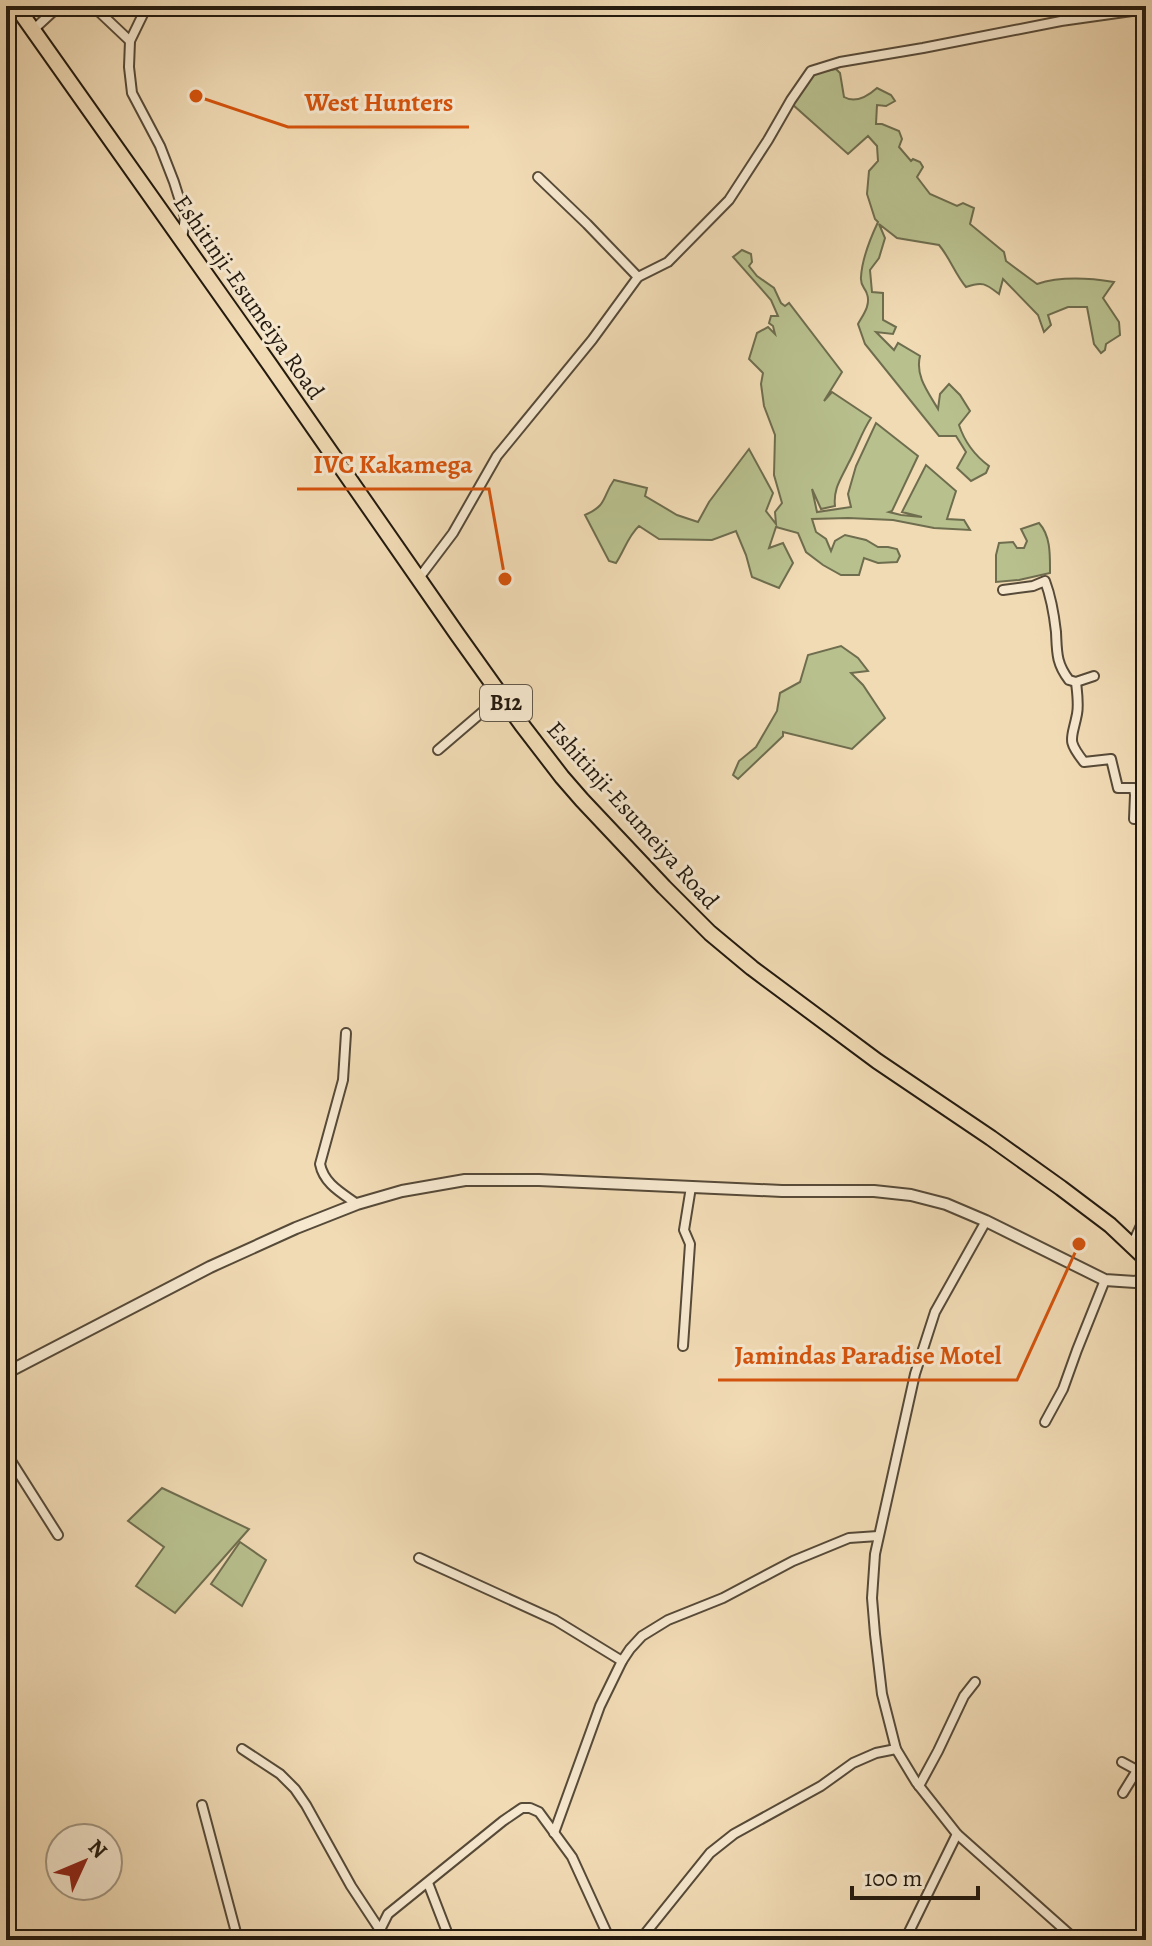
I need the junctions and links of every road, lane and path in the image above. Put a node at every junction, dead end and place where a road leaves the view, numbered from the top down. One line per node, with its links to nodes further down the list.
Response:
1 (16, 6): 6 (highway, Eshitinji-Esumeiya Road / B12)
2 (59, 6): 6 (street)
3 (93, 6): 7 (street)
4 (147, 6): 7 (street)
5 (1146, 9): 10 (street)
6 (33, 30): 9 (highway, Eshitinji-Esumeiya Road / B12)
7 (130, 41): 9 (street)
8 (538, 177): 10 (street)
9 (182, 241): 11 (highway, Eshitinji-Esumeiya Road / B12)
10 (638, 277): 11 (street)
11 (419, 578): 15 (highway, Eshitinji-Esumeiya Road / B12)
12 (1003, 590): 14 (street)
13 (1094, 676): 14 (street)
14 (1076, 682): 17 (street)
15 (501, 696): 16 (street); 23 (highway, Eshitinji-Esumeiya Road / B12)
16 (438, 750)
17 (1146, 818)
18 (346, 1033): 21 (street)
19 (1144, 1173): 23 (street)
20 (691, 1187): 21 (street); 22 (street); 27 (street)
21 (357, 1204): 28 (street)
22 (986, 1221): 26 (street); 32 (street)
23 (1132, 1245): 24 (highway, Eshitinji-Esumeiya Road / B12)
24 (1146, 1259)
25 (1146, 1278): 26 (street)
26 (1105, 1280): 29 (street)
27 (683, 1346)
28 (6, 1373)
29 (1045, 1422)
30 (6, 1453): 31 (street)
31 (58, 1535)
32 (878, 1536): 34 (street); 37 (street)
33 (419, 1558): 34 (street)
34 (622, 1661): 44 (street)
35 (975, 1682): 41 (street)
36 (242, 1749): 47 (street)
37 (896, 1749): 41 (street); 52 (street)
38 (1122, 1762): 39 (street)
39 (1136, 1772): 40 (street); 42 (street)
40 (1146, 1775)
41 (919, 1786): 45 (street)
42 (1123, 1793)
43 (202, 1805): 48 (street)
44 (554, 1833): 46 (street); 51 (street)
45 (957, 1834): 53 (street); 54 (street)
46 (428, 1883): 47 (street); 50 (street)
47 (380, 1930): 49 (street)
48 (238, 1940)
49 (379, 1940)
50 (450, 1940)
51 (610, 1940)
52 (640, 1940)
53 (905, 1940)
54 (1076, 1940)

